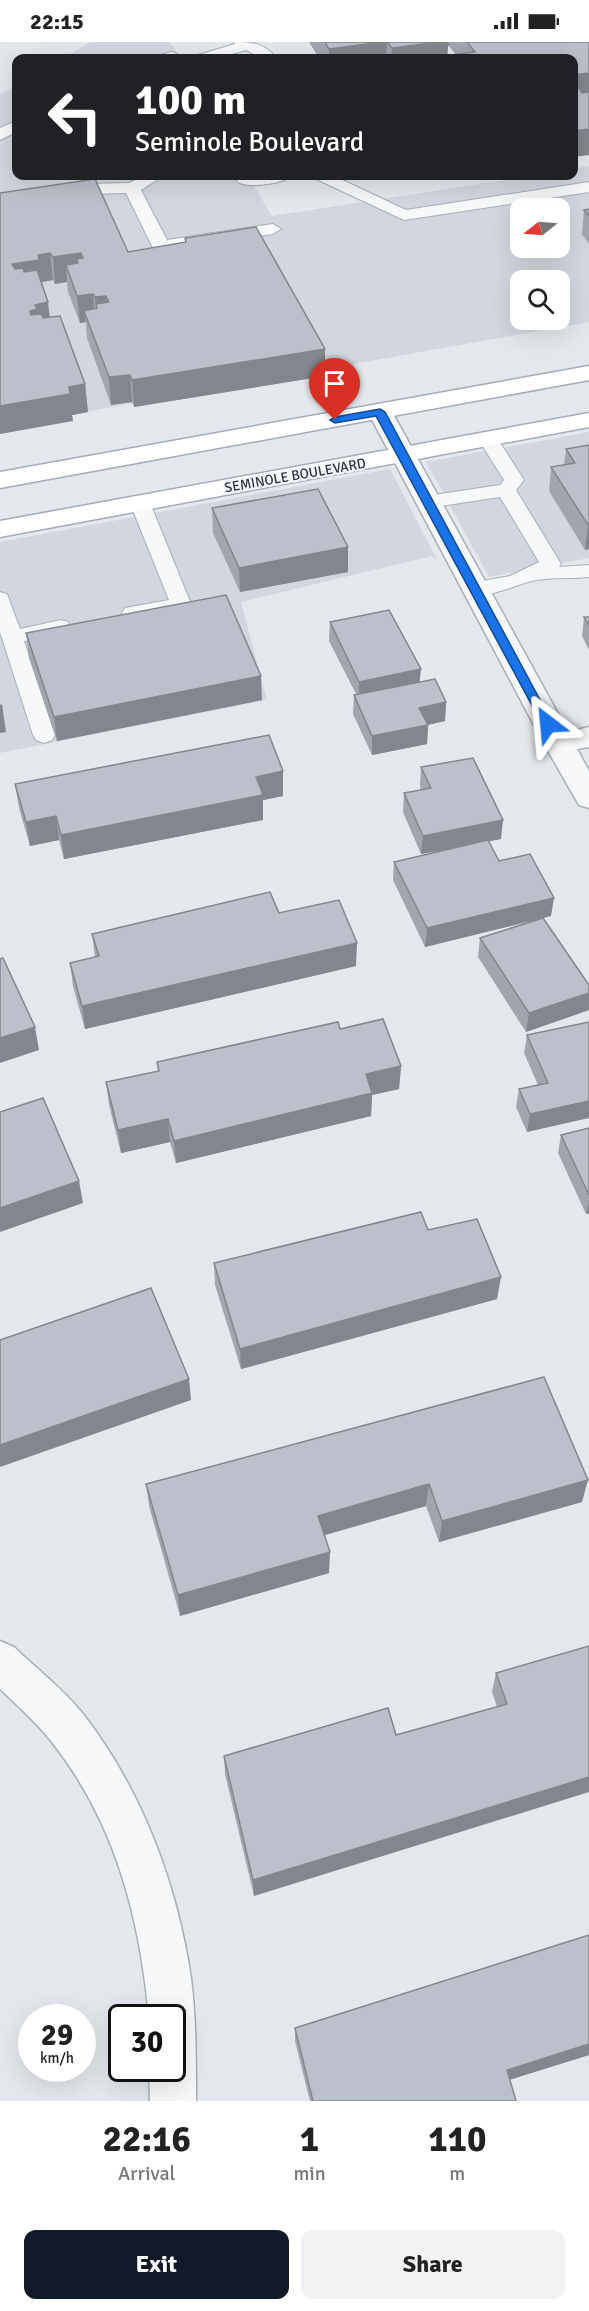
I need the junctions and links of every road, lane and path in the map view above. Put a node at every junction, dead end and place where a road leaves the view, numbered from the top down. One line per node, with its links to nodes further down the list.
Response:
1 (244, 44): 2 (lane); 3 (lane)
2 (215, 54)
3 (265, 54)
4 (38, 180): 11 (lane)
5 (147, 180): 10 (lane)
6 (253, 180): 8 (lane)
7 (330, 180): 9 (lane)
8 (245, 181)
9 (589, 187)
10 (132, 188): 11 (lane); 12 (lane)
11 (4, 198)
12 (273, 229)
13 (589, 374): 14 (main road)
14 (380, 412): 17 (street); 18 (main road)
15 (589, 420): 16 (main road, SEMINOLE BOULEVARD)
16 (488, 439): 17 (main road, SEMINOLE BOULEVARD); 19 (lane)
17 (402, 455): 20 (street); 21 (main road, SEMINOLE BOULEVARD)
18 (0, 480)
19 (507, 490): 20 (lane); 24 (lane)
20 (427, 502): 25 (street)
21 (140, 503): 22 (main road, SEMINOLE BOULEVARD); 27 (lane)
22 (0, 529)
23 (589, 571): 24 (lane)
24 (526, 576): 25 (lane)
25 (474, 589): 32 (street)
26 (0, 599): 29 (lane)
27 (113, 617)
28 (80, 624): 29 (lane)
29 (12, 637): 30 (lane)
30 (44, 735)
31 (589, 736): 32 (street)
32 (558, 744): 33 (street)
33 (589, 798)
34 (0, 1662): 35 (street)
35 (171, 2004)
36 (173, 2082): 37 (street)
37 (173, 2101)

